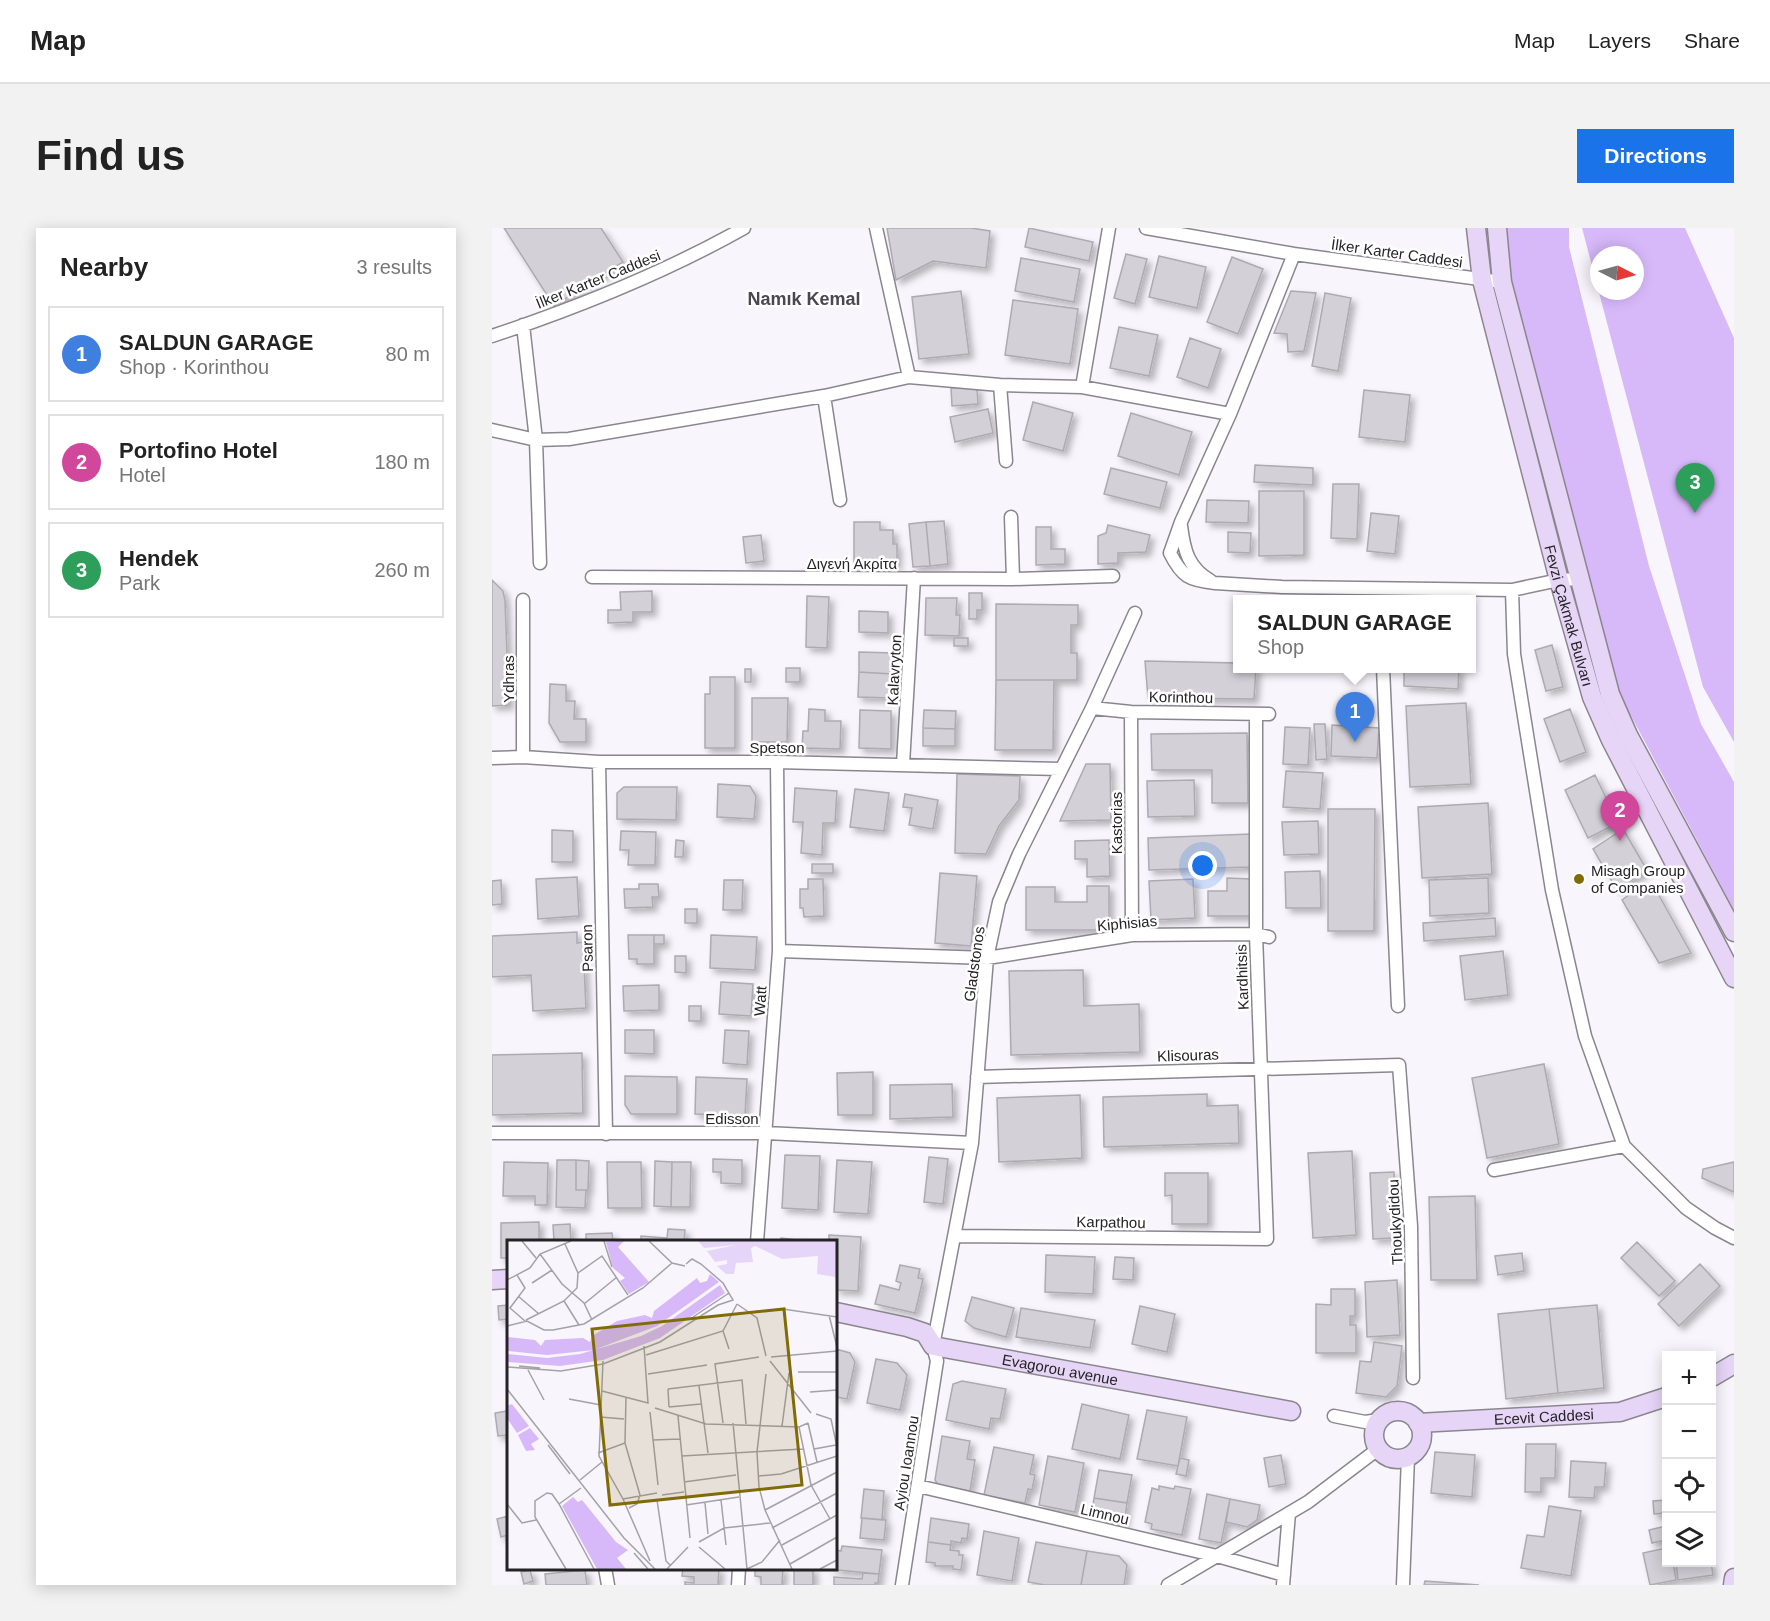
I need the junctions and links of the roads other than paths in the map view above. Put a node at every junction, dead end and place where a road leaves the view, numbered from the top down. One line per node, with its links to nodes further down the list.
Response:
1 (744, 228): 11 (street, İlker Karter Caddesi)
2 (876, 228): 13 (street)
3 (1109, 228): 15 (street)
4 (1146, 228): 7 (street, İlker Karter Caddesi)
5 (1476, 228): 9 (main road, Fevzi Çakmak Bulvarı)
6 (1497, 228): 10 (main road, Fevzi Çakmak Bulvarı)
7 (1195, 232): 8 (street, İlker Karter Caddesi)
8 (1294, 254): 9 (street, İlker Karter Caddesi); 17 (street)
9 (1482, 280): 10 (street, İlker Karter Caddesi); 29 (main road, Fevzi Çakmak Bulvarı)
10 (1502, 282): 28 (main road, Fevzi Çakmak Bulvarı)
11 (523, 325): 12 (street, İlker Karter Caddesi); 19 (street)
12 (492, 336)
13 (909, 377): 14 (street); 16 (street)
14 (1000, 385): 15 (street); 20 (street)
15 (1082, 387): 17 (street)
16 (824, 396): 19 (street); 21 (street)
17 (1230, 414): 31 (street)
18 (492, 430): 19 (street)
19 (536, 440): 23 (street)
20 (1006, 461)
21 (840, 500)
22 (1011, 517): 27 (street)
23 (540, 563)
24 (1113, 576): 27 (street, Διγενή Ακρίτα)
25 (592, 577): 26 (street, Διγενή Ακρίτα)
26 (914, 578): 27 (street, Διγενή Ακρίτα); 43 (street, Kalavryton)
27 (1013, 579)
28 (1578, 579): 29 (street); 45 (main road, Fevzi Çakmak Bulvarı)
29 (1559, 580): 30 (street); 51 (main road, Fevzi Çakmak Bulvarı)
30 (1512, 590): 31 (street); 60 (street)
31 (1380, 595)
32 (523, 600): 40 (street, Ydhras)
33 (1135, 613): 35 (street, Gladstonos)
34 (1383, 673): 52 (street)
35 (1092, 708): 36 (street, Korinthou); 44 (street, Gladstonos)
36 (1131, 712): 37 (street, Korinthou); 47 (street, Kastorias)
37 (1256, 714): 38 (street, Korinthou); 46 (street, Kardhitsis)
38 (1269, 714)
39 (492, 758): 40 (street, Spetson)
40 (523, 758): 41 (street, Spetson)
41 (599, 762): 42 (street, Spetson); 58 (street, Psaron)
42 (777, 762): 43 (street, Spetson); 49 (street, Watt)
43 (903, 764): 44 (street, Spetson)
44 (1061, 769): 50 (street, Gladstonos)
45 (1734, 932)
46 (1256, 934): 47 (street, Kiphisias); 48 (street, Kiphisias); 54 (street, Kardhitsis)
47 (1132, 935): 50 (street, Kiphisias)
48 (1269, 937)
49 (779, 951): 50 (street, Kiphisias); 57 (street, Watt)
50 (987, 958): 55 (street, Gladstonos)
51 (1734, 978)
52 (1398, 1006)
53 (1399, 1065): 54 (street, Klisouras); 72 (street, Thoukydidou)
54 (1259, 1068): 55 (street, Klisouras); 64 (street, Kardhitsis)
55 (977, 1077): 59 (street, Gladstonos)
56 (492, 1133): 58 (street, Edisson)
57 (766, 1133): 58 (street, Edisson); 59 (street, Edisson); 65 (street, Watt)
58 (606, 1134)
59 (972, 1143): 62 (street, Gladstonos)
60 (1624, 1146): 61 (street); 63 (street)
61 (1494, 1170)
62 (954, 1236): 64 (street, Karpathou); 69 (street, Gladstonos)
63 (1734, 1238)
64 (1267, 1239)
65 (757, 1240)
66 (507, 1279): 67 (main road)
67 (492, 1280)
68 (837, 1312): 69 (main road, Evagorou avenue)
69 (933, 1346): 74 (main road, Evagorou avenue); 80 (street, Ayiou Ioannou)
70 (1734, 1364): 71 (main road)
71 (1716, 1375)
72 (1413, 1378)
73 (1662, 1398): 77 (main road, Ecevit Caddesi)
74 (1291, 1412)
75 (1334, 1416): 76 (street)
76 (1379, 1420): 77 (main road); 78 (main road)
77 (1418, 1423): 79 (main road)
78 (1378, 1449): 79 (main road); 81 (street)
79 (1408, 1457): 91 (street)
80 (918, 1486): 82 (street, Limnou); 89 (street, Ayiou Ioannou)
81 (1289, 1513): 82 (street); 86 (street)
82 (1218, 1556): 86 (street, Limnou); 90 (street)
83 (605, 1570): 87 (street)
84 (739, 1570): 88 (street)
85 (1734, 1578): 92 (main road)
86 (1284, 1580)
87 (608, 1585)
88 (738, 1585)
89 (902, 1585)
90 (1168, 1585)
91 (1403, 1585)
92 (1732, 1585)

